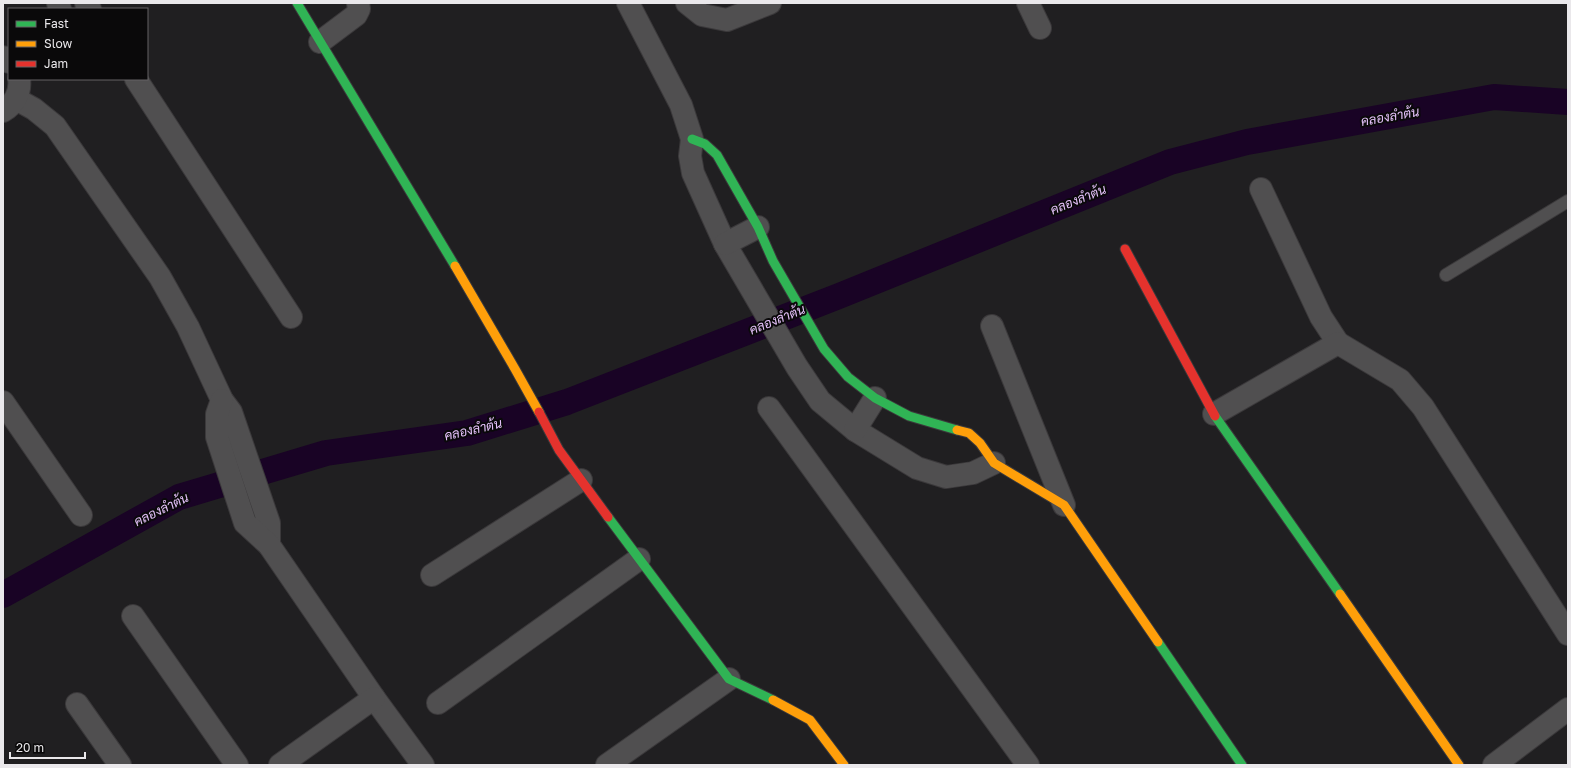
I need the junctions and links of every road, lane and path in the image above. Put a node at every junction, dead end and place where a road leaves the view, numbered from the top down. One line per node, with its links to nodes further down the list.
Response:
1 (297, 3): 8 (street)
2 (358, 3): 8 (street)
3 (628, 3): 11 (street)
4 (687, 3): 5 (street)
5 (770, 3)
6 (1028, 3): 7 (street)
7 (1040, 28)
8 (320, 42): 28 (street)
9 (137, 80): 18 (street)
10 (12, 96): 22 (street)
11 (692, 139): 14 (street); 15 (street)
12 (1261, 189): 20 (street)
13 (1568, 201): 17 (lane)
14 (758, 227): 15 (street); 21 (street)
15 (725, 244): 26 (street)
16 (1125, 249): 25 (street)
17 (1446, 275)
18 (291, 317)
19 (992, 326): 29 (street)
20 (1338, 343): 25 (street); 35 (street)
21 (875, 398): 26 (street); 27 (street)
22 (222, 400): 31 (street); 31 (street)
23 (3, 402): 30 (street)
24 (769, 408): 47 (street)
25 (1214, 414): 49 (street)
26 (855, 430): 27 (street)
27 (994, 463): 29 (street)
28 (581, 480): 32 (street); 33 (street)
29 (1064, 505): 48 (street)
30 (81, 515)
31 (270, 545): 37 (street)
32 (639, 559): 36 (street); 38 (street)
33 (432, 575)
34 (133, 616): 42 (street)
35 (1568, 634)
36 (729, 678): 45 (street); 46 (street)
37 (374, 698): 43 (street); 44 (street)
38 (438, 702)
39 (77, 704): 41 (street)
40 (1568, 709): 50 (street)
41 (120, 765)
42 (237, 765)
43 (280, 765)
44 (423, 765)
45 (606, 765)
46 (844, 765)
47 (1028, 765)
48 (1242, 765)
49 (1458, 765)
50 (1494, 765)

